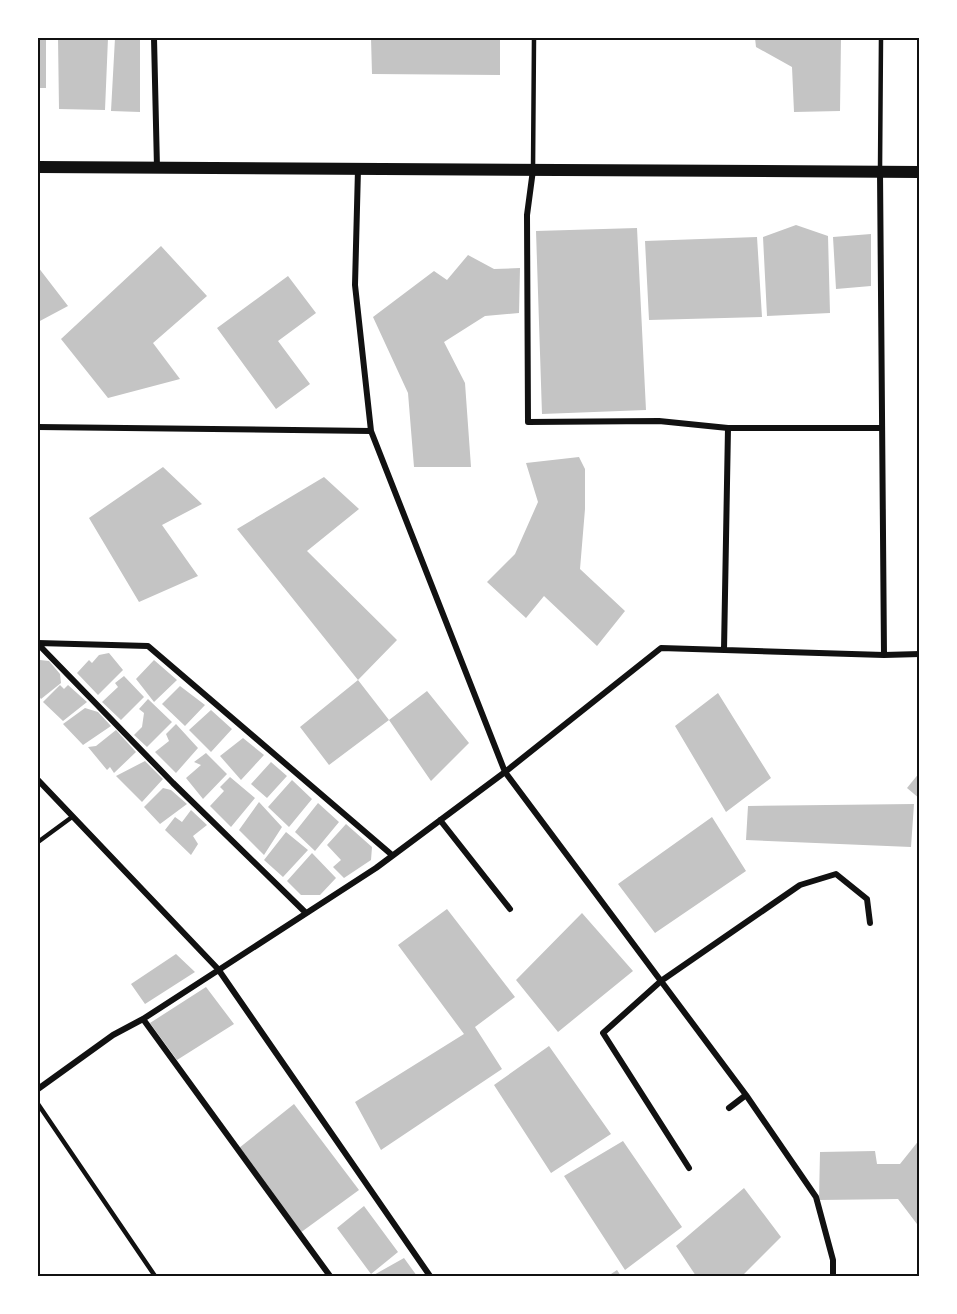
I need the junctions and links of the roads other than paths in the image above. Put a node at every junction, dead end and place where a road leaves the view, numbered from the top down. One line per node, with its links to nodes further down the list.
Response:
1 (154, 38): 5 (street)
2 (534, 38): 7 (lane)
3 (881, 38): 8 (lane)
4 (38, 168): 5 (main road)
5 (157, 168): 6 (main road)
6 (358, 169): 7 (main road); 13 (street)
7 (533, 170): 8 (main road); 11 (street)
8 (880, 171): 9 (main road); 12 (street)
9 (920, 172)
10 (38, 427): 13 (street)
11 (728, 428): 12 (street); 15 (street)
12 (882, 428): 17 (street)
13 (371, 431): 18 (street)
14 (38, 644): 23 (street); 25 (street)
15 (724, 650): 17 (street); 18 (street)
16 (920, 654): 17 (street)
17 (884, 655)
18 (505, 772): 21 (street); 28 (street)
19 (38, 780): 20 (street)
20 (72, 817): 22 (lane); 27 (street)
21 (440, 820): 23 (street); 24 (street)
22 (38, 842)
23 (392, 855): 25 (street)
24 (510, 909)
25 (306, 913): 27 (street)
26 (870, 923): 28 (street)
27 (218, 969): 29 (street); 37 (street)
28 (661, 981): 31 (street); 34 (street)
29 (143, 1019): 30 (street); 36 (street)
30 (38, 1089)
31 (746, 1095): 33 (street); 38 (street)
32 (38, 1104): 35 (lane)
33 (729, 1108)
34 (689, 1168)
35 (155, 1276)
36 (330, 1276)
37 (430, 1276)
38 (833, 1276)

